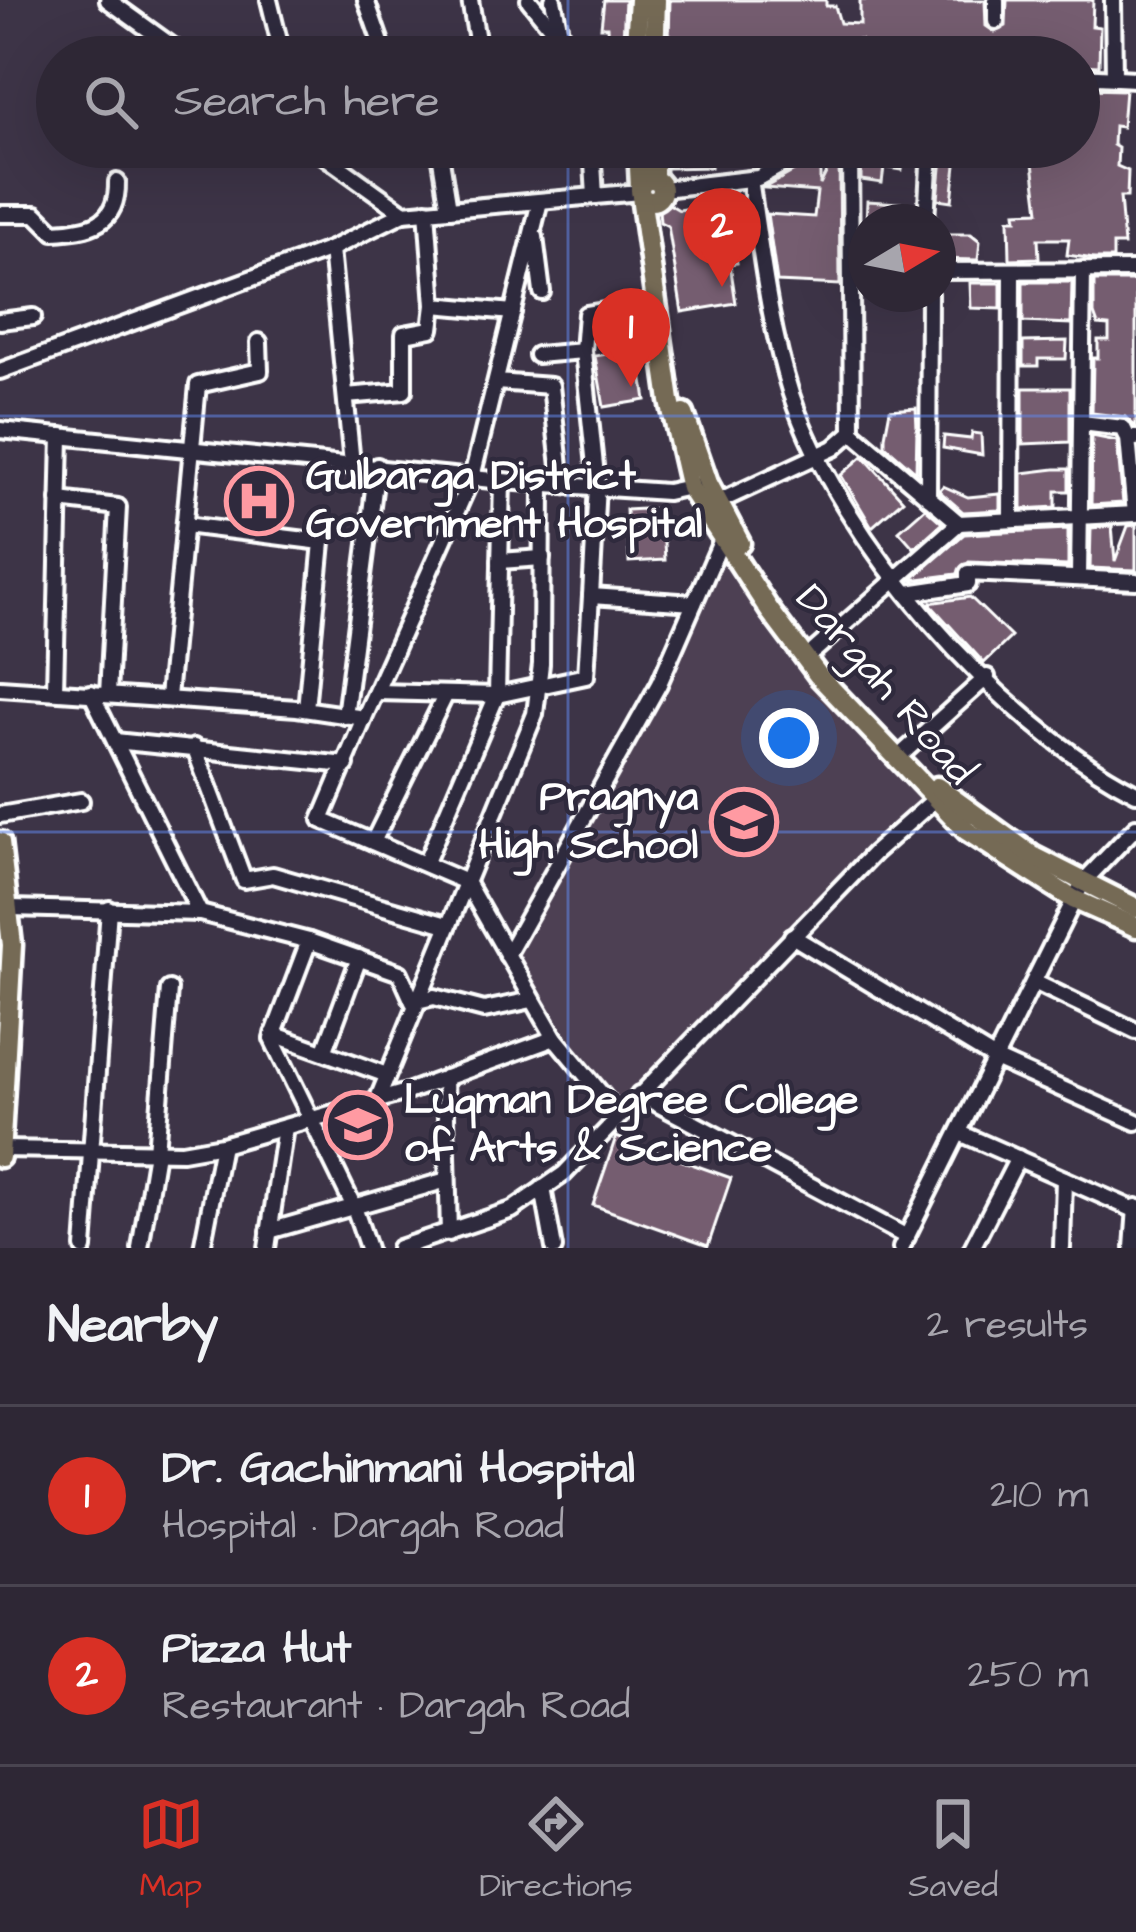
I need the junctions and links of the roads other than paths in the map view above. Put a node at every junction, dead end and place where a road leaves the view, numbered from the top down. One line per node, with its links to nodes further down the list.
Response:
1 (108, 0): 12 (street)
2 (269, 0): 13 (street)
3 (366, 0): 14 (street)
4 (470, 0): 15 (street)
5 (529, 0): 16 (street)
6 (553, 0): 17 (street)
7 (639, 0): 18 (main road)
8 (656, 0): 19 (main road)
9 (996, 0): 11 (street)
10 (1113, 0): 21 (street)
11 (996, 21)
12 (158, 36)
13 (278, 36)
14 (378, 36)
15 (476, 36)
16 (558, 36)
17 (563, 36)
18 (642, 36)
19 (647, 36)
20 (1100, 77): 21 (street)
21 (1114, 78): 22 (street)
22 (1136, 79)
23 (341, 168): 40 (street)
24 (442, 168): 38 (street)
25 (593, 168): 34 (street)
26 (643, 168): 33 (main road, Dargah Road)
27 (651, 168): 33 (main road, Dargah Road)
28 (772, 168): 31 (street)
29 (852, 168): 36 (street)
30 (929, 168): 37 (street)
31 (750, 179): 33 (street); 69 (street)
32 (117, 182): 41 (street)
33 (648, 191): 34 (street); 50 (main road, Dargah Road); 77 (main road, Dargah Road)
34 (595, 196): 35 (street)
35 (540, 201): 38 (street); 42 (street)
36 (854, 204)
37 (927, 204)
38 (449, 208): 39 (street)
39 (427, 210): 40 (street); 51 (street)
40 (404, 213): 43 (street)
41 (0, 214)
42 (534, 226): 49 (street); 52 (street)
43 (331, 249): 60 (street); 62 (street)
44 (1136, 254): 46 (street)
45 (1083, 270): 46 (street); 48 (street); 63 (street)
46 (1136, 270)
47 (956, 271): 48 (street)
48 (1012, 271): 83 (street)
49 (542, 292)
50 (654, 303): 58 (street); 77 (main road, Dargah Road)
51 (434, 305): 52 (street); 62 (street)
52 (513, 312): 61 (street)
53 (857, 312): 65 (street)
54 (929, 312): 78 (street)
55 (33, 317): 56 (street)
56 (0, 321)
57 (259, 342): 68 (street)
58 (583, 351): 59 (street); 76 (street)
59 (537, 355)
60 (0, 371)
61 (496, 382): 72 (street); 75 (street)
62 (346, 396): 70 (street)
63 (1082, 423): 67 (street); 82 (street)
64 (0, 430): 66 (street)
65 (851, 432): 69 (street); 78 (street)
66 (61, 436): 68 (street); 79 (street)
67 (1132, 438): 81 (street)
68 (193, 449): 70 (street); 85 (street)
69 (816, 456): 80 (street); 89 (street)
70 (352, 464): 71 (street)
71 (377, 466): 72 (street); 106 (street)
72 (472, 477): 73 (street); 100 (street)
73 (502, 481): 74 (street); 88 (street)
74 (542, 483): 75 (street); 87 (street)
75 (562, 484): 76 (street)
76 (597, 485): 77 (street); 93 (street)
77 (699, 485): 80 (main road, Dargah Road); 86 (main road, Dargah Road)
78 (928, 497): 84 (street)
79 (59, 500): 99 (street); 101 (street)
80 (718, 502): 95 (main road, Dargah Road)
81 (1136, 514): 82 (street)
82 (1081, 517): 83 (street); 90 (street)
83 (1011, 518): 84 (street)
84 (959, 524): 89 (street)
85 (185, 525): 104 (street); 105 (street)
86 (723, 537): 94 (street); 113 (main road, Dargah Road)
87 (542, 558): 88 (street); 97 (street)
88 (500, 561): 103 (street)
89 (895, 578): 92 (street); 95 (street)
90 (1079, 578): 91 (street); 92 (street)
91 (1136, 581)
92 (908, 593): 96 (street)
93 (591, 596): 94 (street); 97 (street)
94 (694, 603): 130 (street)
95 (814, 651): 110 (main road, Dargah Road)
96 (987, 677): 110 (street); 112 (street)
97 (538, 686): 103 (street); 120 (street)
98 (0, 688): 99 (street)
99 (55, 690): 101 (street)
100 (376, 692): 102 (street); 107 (street)
101 (100, 693): 104 (street); 108 (street)
102 (446, 694): 103 (street); 118 (street)
103 (497, 695): 119 (street)
104 (168, 698): 105 (street)
105 (306, 709): 106 (street)
106 (345, 716): 107 (street)
107 (364, 718): 111 (street)
108 (115, 741): 109 (street); 125 (street)
109 (194, 747): 111 (street); 126 (street)
110 (903, 753): 121 (main road, Dargah Road)
111 (346, 765): 118 (street)
112 (1136, 794)
113 (934, 800): 121 (main road, Dargah Road); 128 (street)
114 (81, 801): 115 (street)
115 (0, 815)
116 (1136, 827): 121 (street)
117 (0, 842): 122 (main road)
118 (374, 842): 119 (street)
119 (426, 862): 120 (street)
120 (466, 882): 126 (street); 130 (street)
121 (1078, 890): 123 (main road, Dargah Road); 127 (main road, Dargah Road); 132 (street)
122 (10, 908): 124 (street); 153 (main road)
123 (1136, 908)
124 (110, 909): 125 (street); 151 (street)
125 (200, 913): 129 (street)
126 (447, 925): 135 (street)
127 (1136, 927)
128 (792, 936): 140 (street); 143 (street)
129 (309, 940): 131 (street); 137 (street)
130 (507, 955): 134 (street)
131 (359, 958): 135 (street); 139 (street)
132 (1034, 982): 136 (street); 140 (street)
133 (169, 989): 152 (street)
134 (532, 1000): 135 (street); 138 (street)
135 (413, 1002): 141 (street)
136 (1136, 1030)
137 (273, 1034): 139 (street); 146 (street)
138 (555, 1038): 142 (street); 145 (street)
139 (326, 1050): 141 (street)
140 (997, 1060): 147 (street); 149 (street)
141 (387, 1075): 144 (street)
142 (445, 1078): 144 (street); 156 (street)
143 (639, 1094): 145 (street); 162 (street)
144 (377, 1101): 146 (street)
145 (619, 1115): 157 (street)
146 (312, 1119): 148 (street); 158 (street)
147 (1136, 1123)
148 (284, 1127): 150 (street); 160 (street)
149 (960, 1133): 154 (street); 162 (street)
150 (222, 1145): 152 (street); 165 (street)
151 (95, 1151): 152 (street); 153 (street); 163 (street)
152 (156, 1152): 164 (street)
153 (0, 1153)
154 (1018, 1158): 155 (street); 170 (street)
155 (1064, 1179): 159 (street); 171 (street)
156 (447, 1180): 158 (street); 161 (street)
157 (543, 1188): 161 (street); 169 (street)
158 (354, 1207): 160 (street); 167 (street)
159 (1136, 1209): 172 (street)
160 (269, 1232): 166 (street)
161 (449, 1233): 168 (street)
162 (904, 1242)
163 (84, 1248)
164 (140, 1248)
165 (202, 1248)
166 (267, 1248)
167 (368, 1248)
168 (399, 1248)
169 (554, 1248)
170 (972, 1248)
171 (1062, 1248)
172 (1133, 1248)

